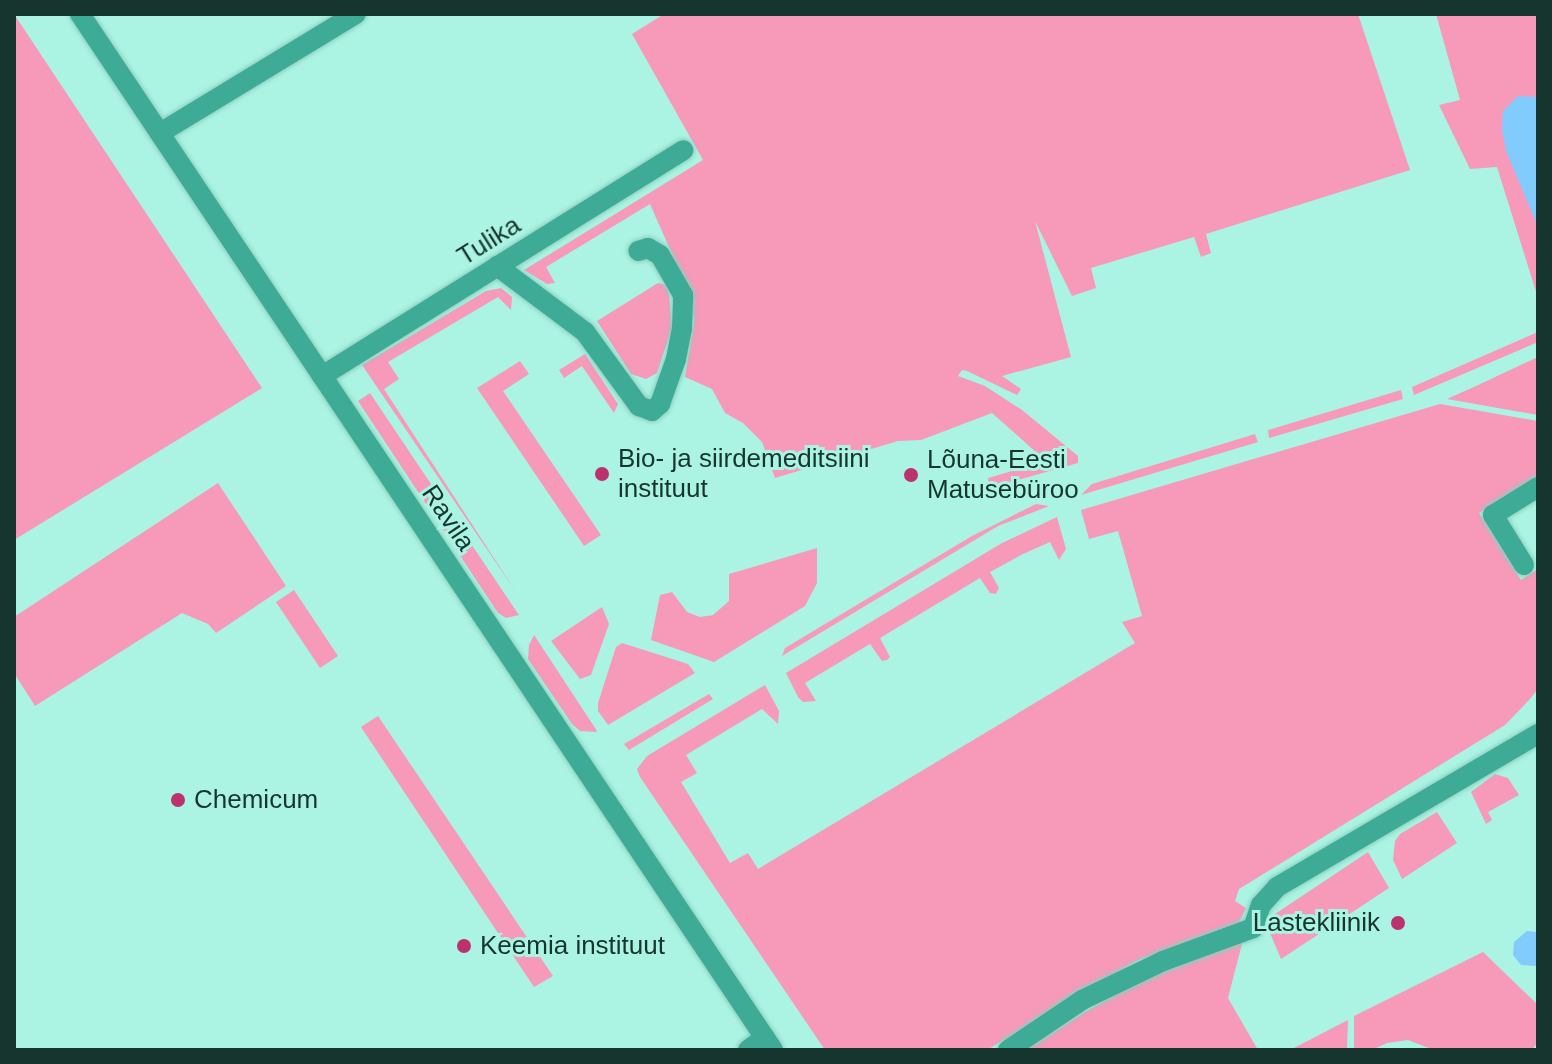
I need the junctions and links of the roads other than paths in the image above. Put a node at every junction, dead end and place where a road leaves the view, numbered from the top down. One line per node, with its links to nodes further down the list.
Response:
1 (80, 14): 3 (street, Ravila)
2 (356, 14): 3 (street)
3 (160, 133): 7 (street, Ravila)
4 (683, 150): 6 (street, Tulika)
5 (638, 251): 6 (street)
6 (497, 266): 7 (street, Tulika)
7 (322, 376): 11 (street, Ravila)
8 (1538, 487): 9 (street)
9 (1524, 565)
10 (1538, 734): 13 (street)
11 (769, 1044): 12 (street)
12 (748, 1050)
13 (1008, 1050)

